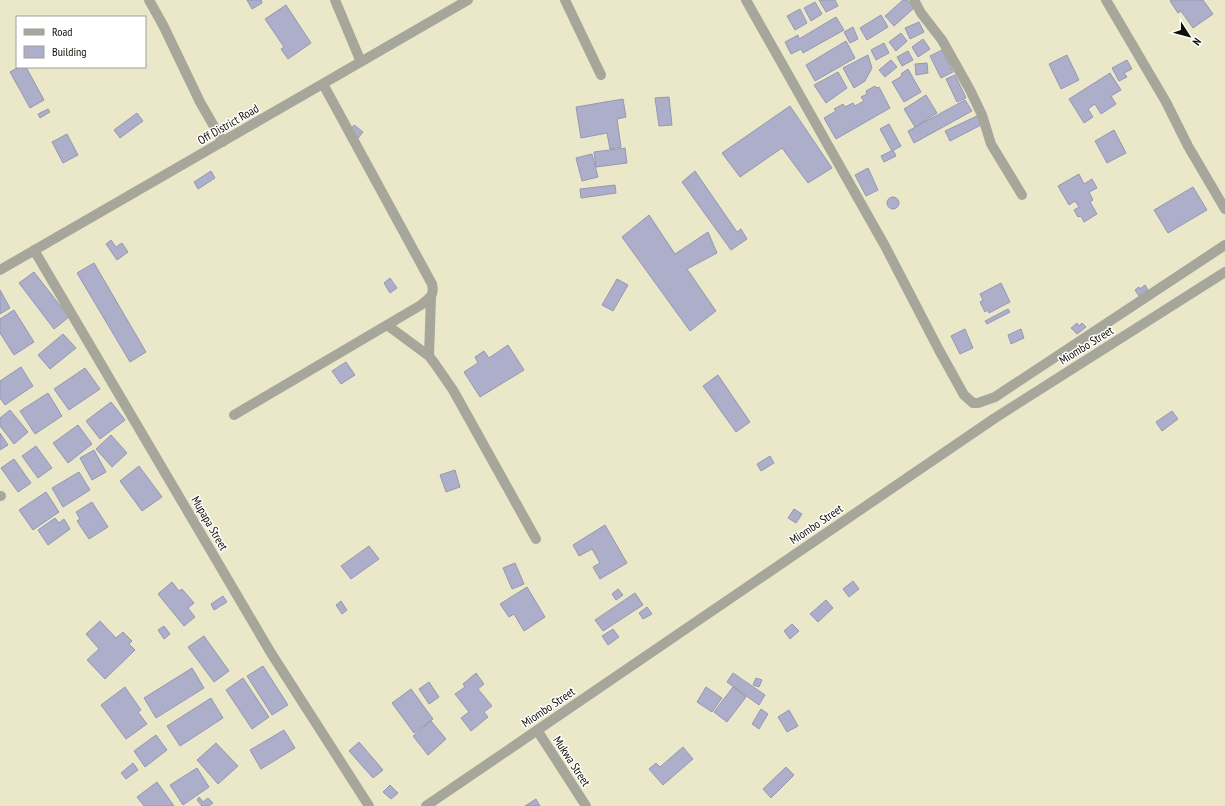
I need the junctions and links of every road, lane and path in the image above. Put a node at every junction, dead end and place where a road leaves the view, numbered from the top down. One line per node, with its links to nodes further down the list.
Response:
1 (149, 0): 11 (street)
2 (335, 0): 8 (street)
3 (468, 0): 8 (street, Off District Road)
4 (565, 0): 9 (street)
5 (746, 0): 14 (street)
6 (914, 0): 12 (street)
7 (1106, 0): 13 (street)
8 (361, 62): 10 (street, Off District Road)
9 (601, 75)
10 (323, 84): 11 (street, Off District Road); 18 (street)
11 (223, 142): 15 (street, Off District Road)
12 (1022, 195)
13 (1225, 209)
14 (1225, 245)
15 (34, 250): 16 (street, Off District Road); 24 (street, Mupapa Street)
16 (0, 270)
17 (1225, 272): 23 (street, Miombo Street)
18 (431, 297): 19 (street); 20 (street)
19 (387, 325): 20 (street); 21 (street)
20 (429, 356): 22 (street)
21 (234, 415)
22 (536, 539)
23 (537, 730): 25 (street, Miombo Street); 26 (street, Mukwa Street)
24 (369, 806)
25 (426, 806)
26 (586, 806)

